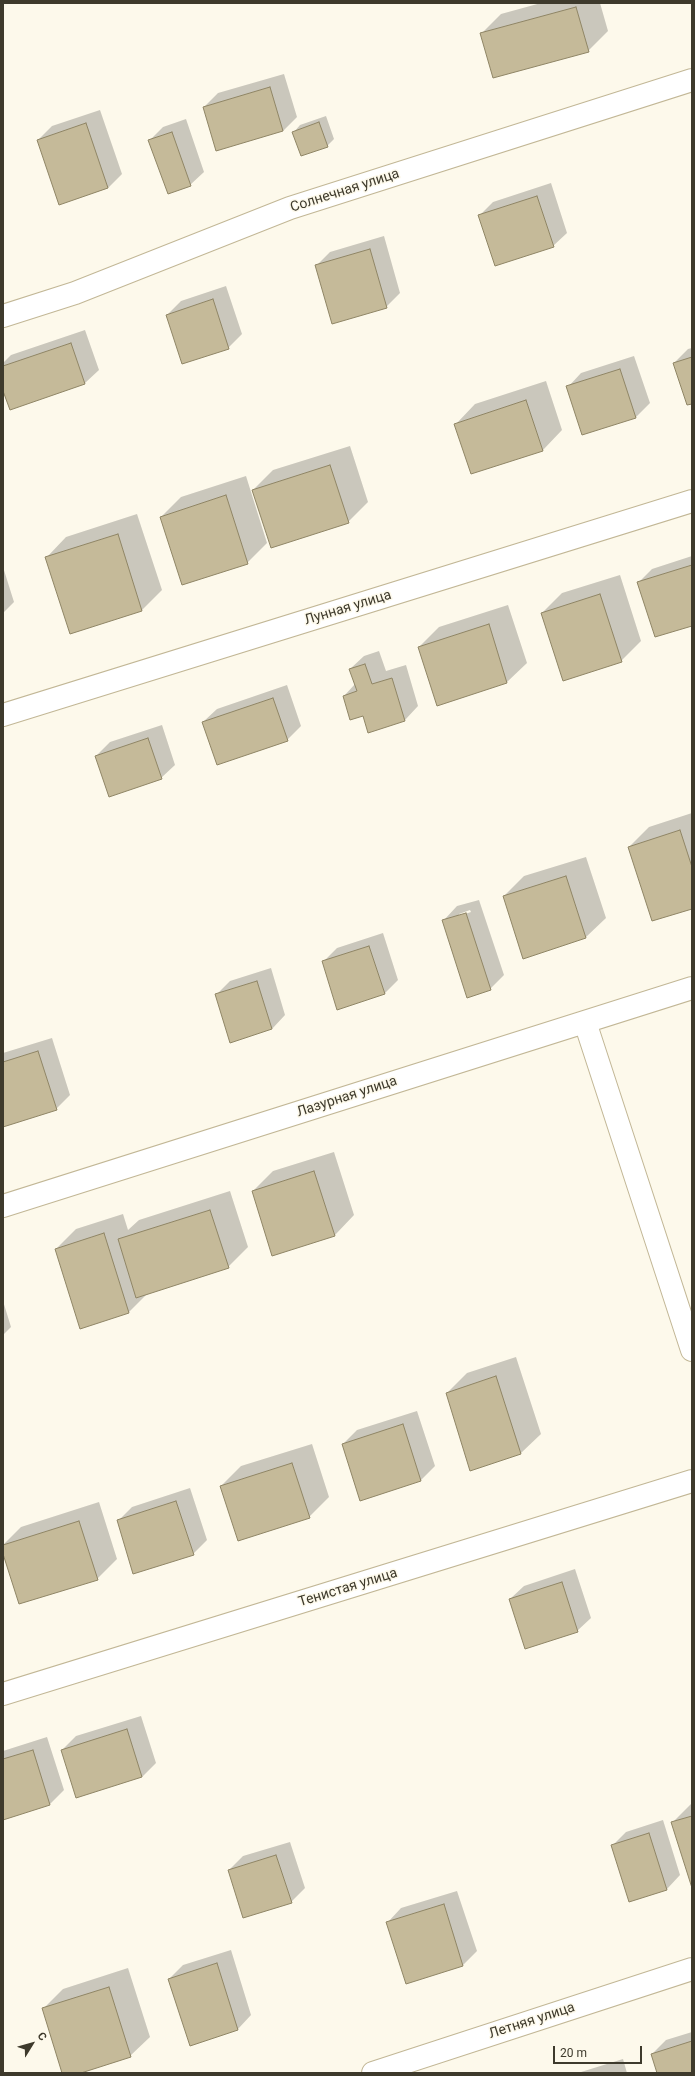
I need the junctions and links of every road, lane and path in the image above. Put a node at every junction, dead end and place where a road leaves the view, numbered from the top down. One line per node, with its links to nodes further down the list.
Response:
1 (692, 80): 2 (street, Солнечная улица)
2 (3, 316)
3 (692, 501): 4 (street, Лунная улица)
4 (3, 715)
5 (692, 988): 6 (street, Лазурная улица)
6 (585, 1022): 7 (street, Лазурная улица); 8 (street)
7 (3, 1206)
8 (692, 1350)
9 (692, 1481): 10 (street, Тенистая улица)
10 (3, 1694)
11 (692, 1969): 12 (street, Летняя улица)
12 (372, 2073)

